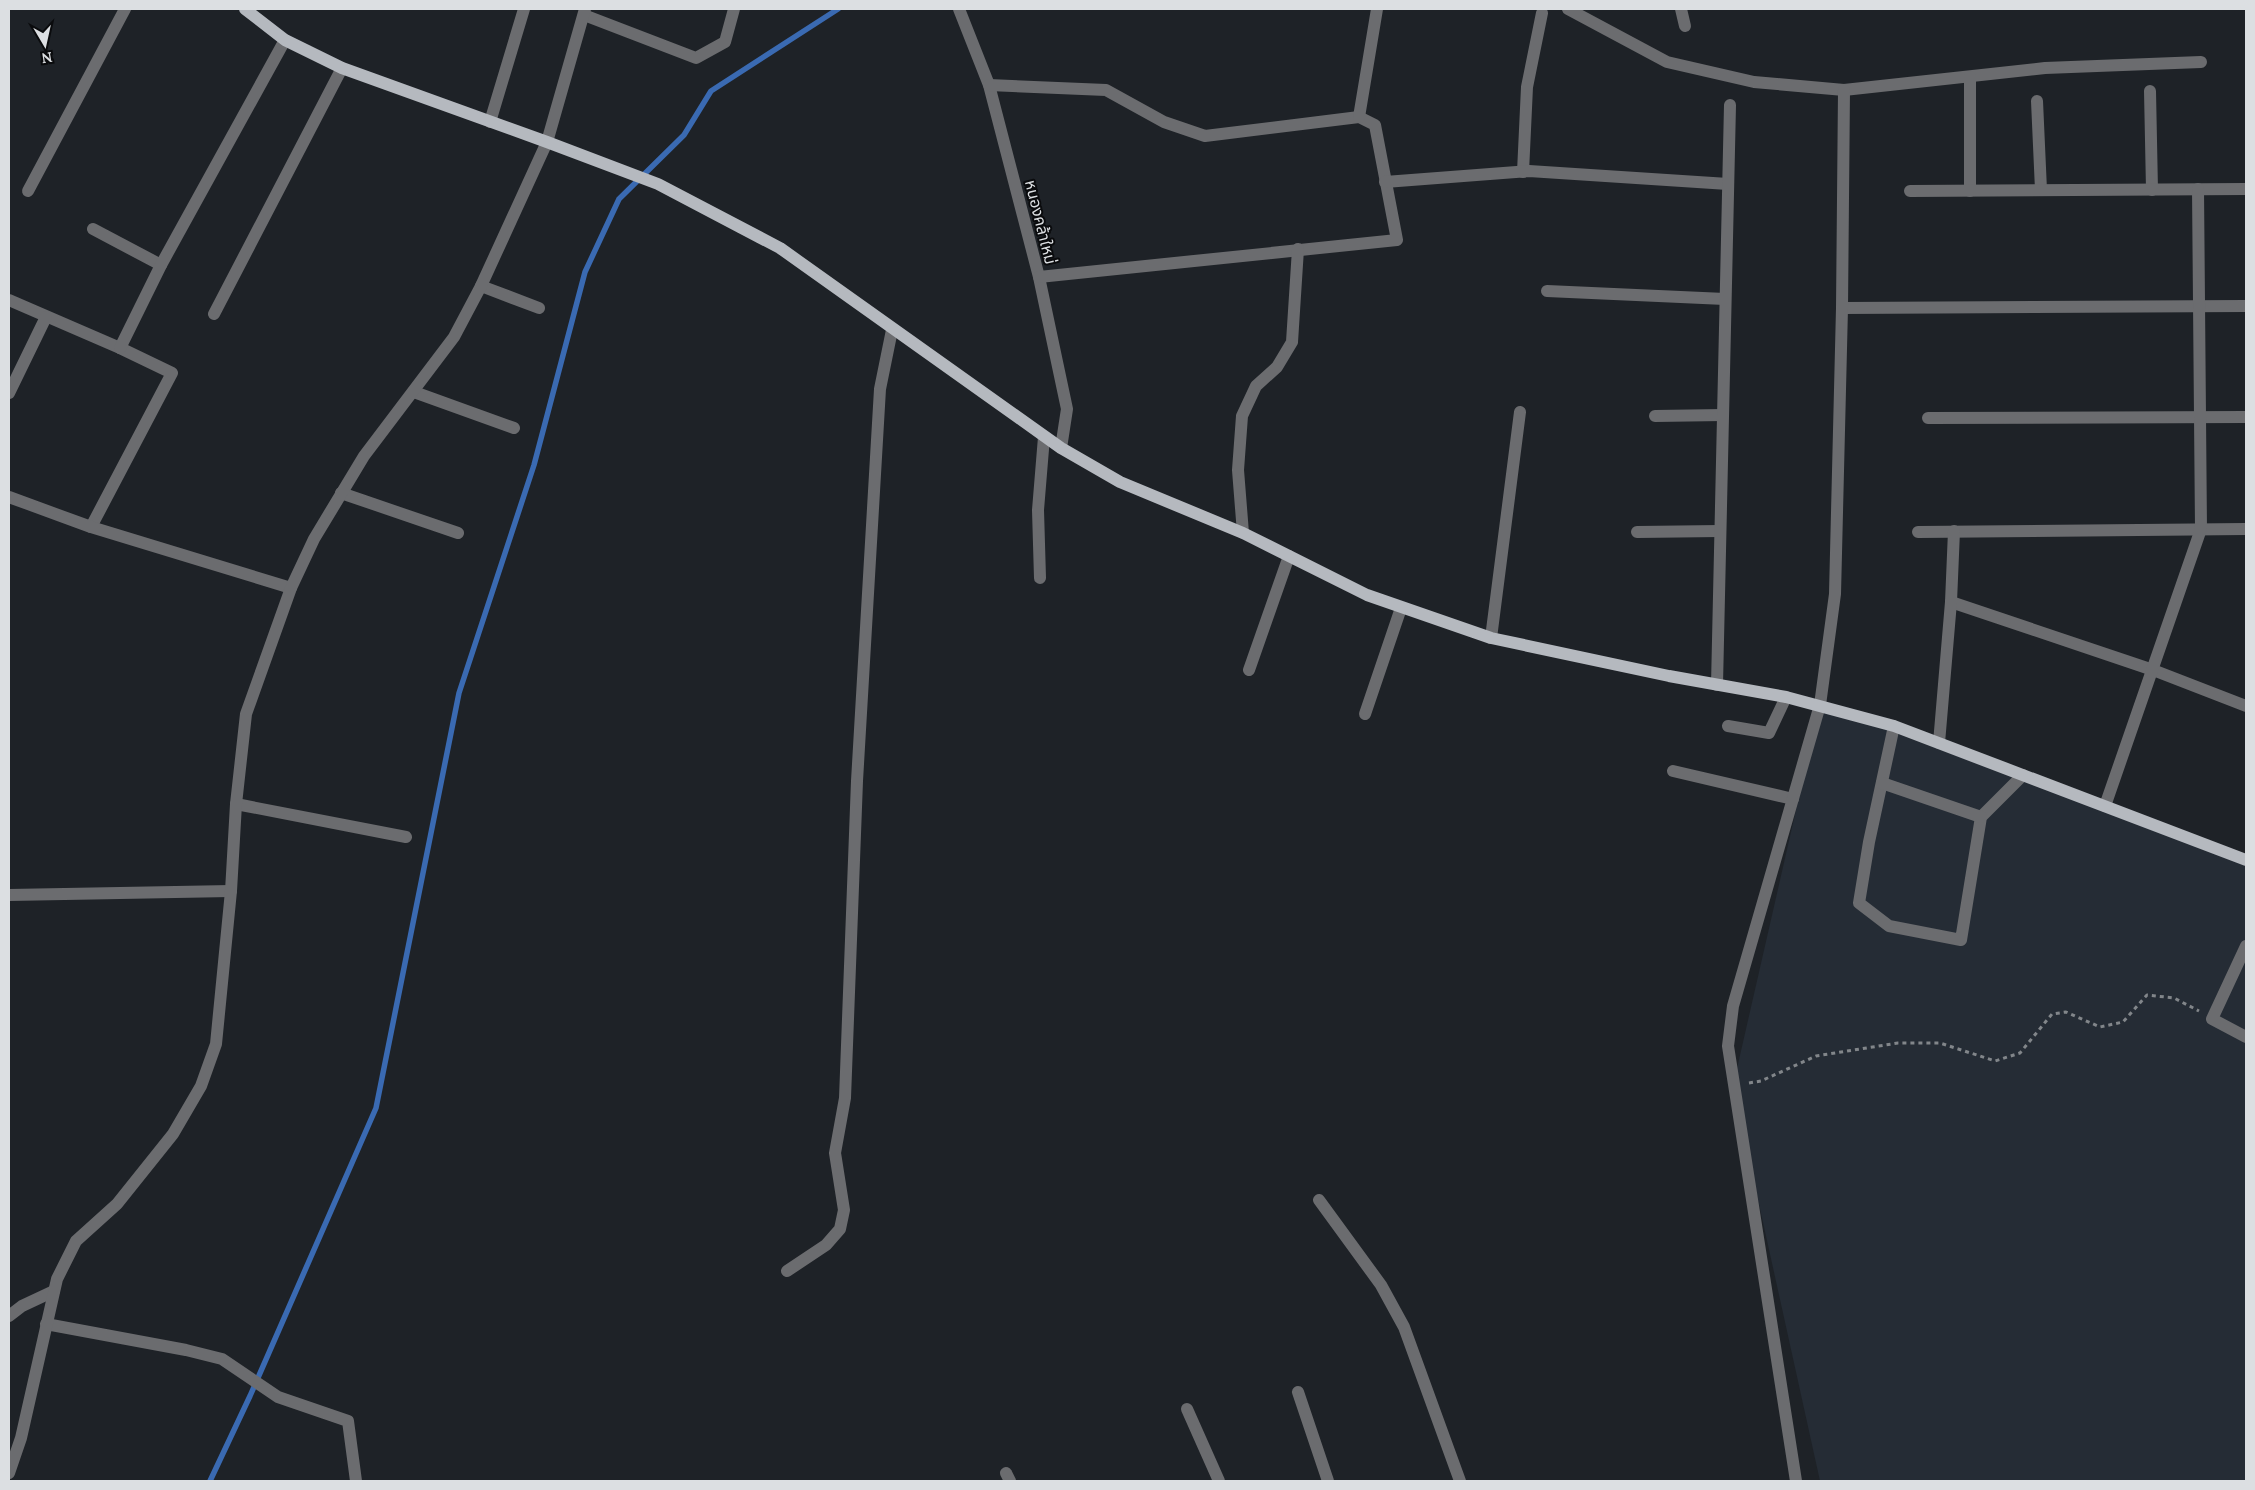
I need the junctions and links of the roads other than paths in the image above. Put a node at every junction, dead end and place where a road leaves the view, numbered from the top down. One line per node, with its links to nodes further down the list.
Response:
1 (125, 9): 31 (street)
2 (244, 9): 12 (main road)
3 (524, 9): 22 (street)
4 (734, 9): 9 (street)
5 (959, 9): 16 (street, หนองคล้าใหม่)
6 (1377, 9): 21 (street)
7 (1568, 9): 17 (street)
8 (1681, 9): 11 (street)
9 (585, 12): 23 (street)
10 (1542, 12): 24 (street)
11 (1685, 26)
12 (285, 40): 14 (main road); 36 (street)
13 (2201, 62): 15 (street)
14 (342, 68): 22 (main road); 46 (street)
15 (1970, 76): 17 (street); 33 (street)
16 (989, 85): 21 (street); 37 (street, หนองคล้าใหม่)
17 (1844, 90): 45 (street)
18 (2150, 92): 30 (street)
19 (2036, 101): 29 (street)
20 (1730, 105): 26 (street)
21 (1359, 117): 25 (street)
22 (490, 122): 23 (main road)
23 (547, 142): 38 (street); 48 (main road)
24 (1523, 172): 25 (street); 26 (street)
25 (1385, 182): 35 (street)
26 (1728, 184): 41 (street)
27 (2198, 189): 28 (street); 30 (street); 42 (street)
28 (2246, 189)
29 (2041, 190): 30 (street); 33 (street)
30 (2152, 190)
31 (28, 191)
32 (1910, 191): 33 (street)
33 (1970, 191)
34 (93, 230): 36 (street)
35 (1298, 250): 37 (street); 71 (street)
36 (162, 265): 49 (street)
37 (1039, 277): 60 (street, หนองคล้าใหม่)
38 (481, 286): 44 (street); 51 (street)
39 (1547, 291): 41 (street)
40 (9, 300): 47 (street)
41 (1725, 300): 53 (street)
42 (2199, 306): 43 (street); 45 (street); 55 (street)
43 (2246, 306)
44 (539, 308)
45 (1842, 308): 82 (street)
46 (214, 314)
47 (46, 317): 49 (street); 50 (street)
48 (892, 330): 59 (main road); 102 (street)
49 (120, 348): 63 (street)
50 (9, 392)
51 (414, 392): 58 (street); 61 (street)
52 (1520, 412): 77 (street)
53 (1723, 415): 54 (street); 66 (street)
54 (1655, 416)
55 (2199, 417): 56 (street); 57 (street); 64 (street)
56 (2246, 417)
57 (1928, 418)
58 (514, 428)
59 (1044, 437): 60 (main road); 73 (street)
60 (1061, 448): 71 (main road)
61 (341, 493): 70 (street); 74 (street)
62 (9, 497): 63 (street)
63 (91, 527): 74 (street)
64 (2201, 529): 65 (street); 67 (street); 79 (street)
65 (2246, 530)
66 (1720, 531): 68 (street); 80 (street)
67 (1954, 531): 69 (street); 75 (street)
68 (1637, 532)
69 (1918, 532)
70 (458, 533)
71 (1243, 533): 72 (main road)
72 (1289, 556): 76 (main road); 78 (street)
73 (1040, 578)
74 (290, 588): 92 (street)
75 (1951, 602): 79 (street); 87 (street)
76 (1402, 608): 77 (main road); 84 (street)
77 (1491, 638): 80 (main road)
78 (1249, 670)
79 (2153, 670): 83 (street); 93 (street)
80 (1717, 685): 81 (main road)
81 (1786, 697): 82 (main road); 85 (street)
82 (1820, 705): 86 (main road); 91 (street)
83 (2246, 706)
84 (1365, 714)
85 (1728, 726)
86 (1894, 726): 87 (main road); 90 (street)
87 (1939, 743): 89 (main road)
88 (1673, 771): 91 (street)
89 (2023, 775): 93 (main road); 94 (street)
90 (1882, 783): 94 (street); 94 (street)
91 (1792, 799): 113 (street)
92 (236, 804): 95 (street); 97 (street)
93 (2105, 806): 96 (main road)
94 (1981, 817)
95 (406, 837)
96 (2246, 860)
97 (231, 891): 98 (street); 103 (street)
98 (9, 895)
99 (2246, 946): 100 (street)
100 (2246, 1037)
101 (1319, 1200): 112 (street)
102 (787, 1271)
103 (54, 1291): 104 (street); 105 (street)
104 (9, 1316)
105 (46, 1324): 108 (street); 109 (street)
106 (1298, 1392): 111 (street)
107 (1188, 1409): 110 (street)
108 (9, 1473)
109 (356, 1481)
110 (1219, 1481)
111 (1328, 1481)
112 (1460, 1481)
113 (1796, 1481)

